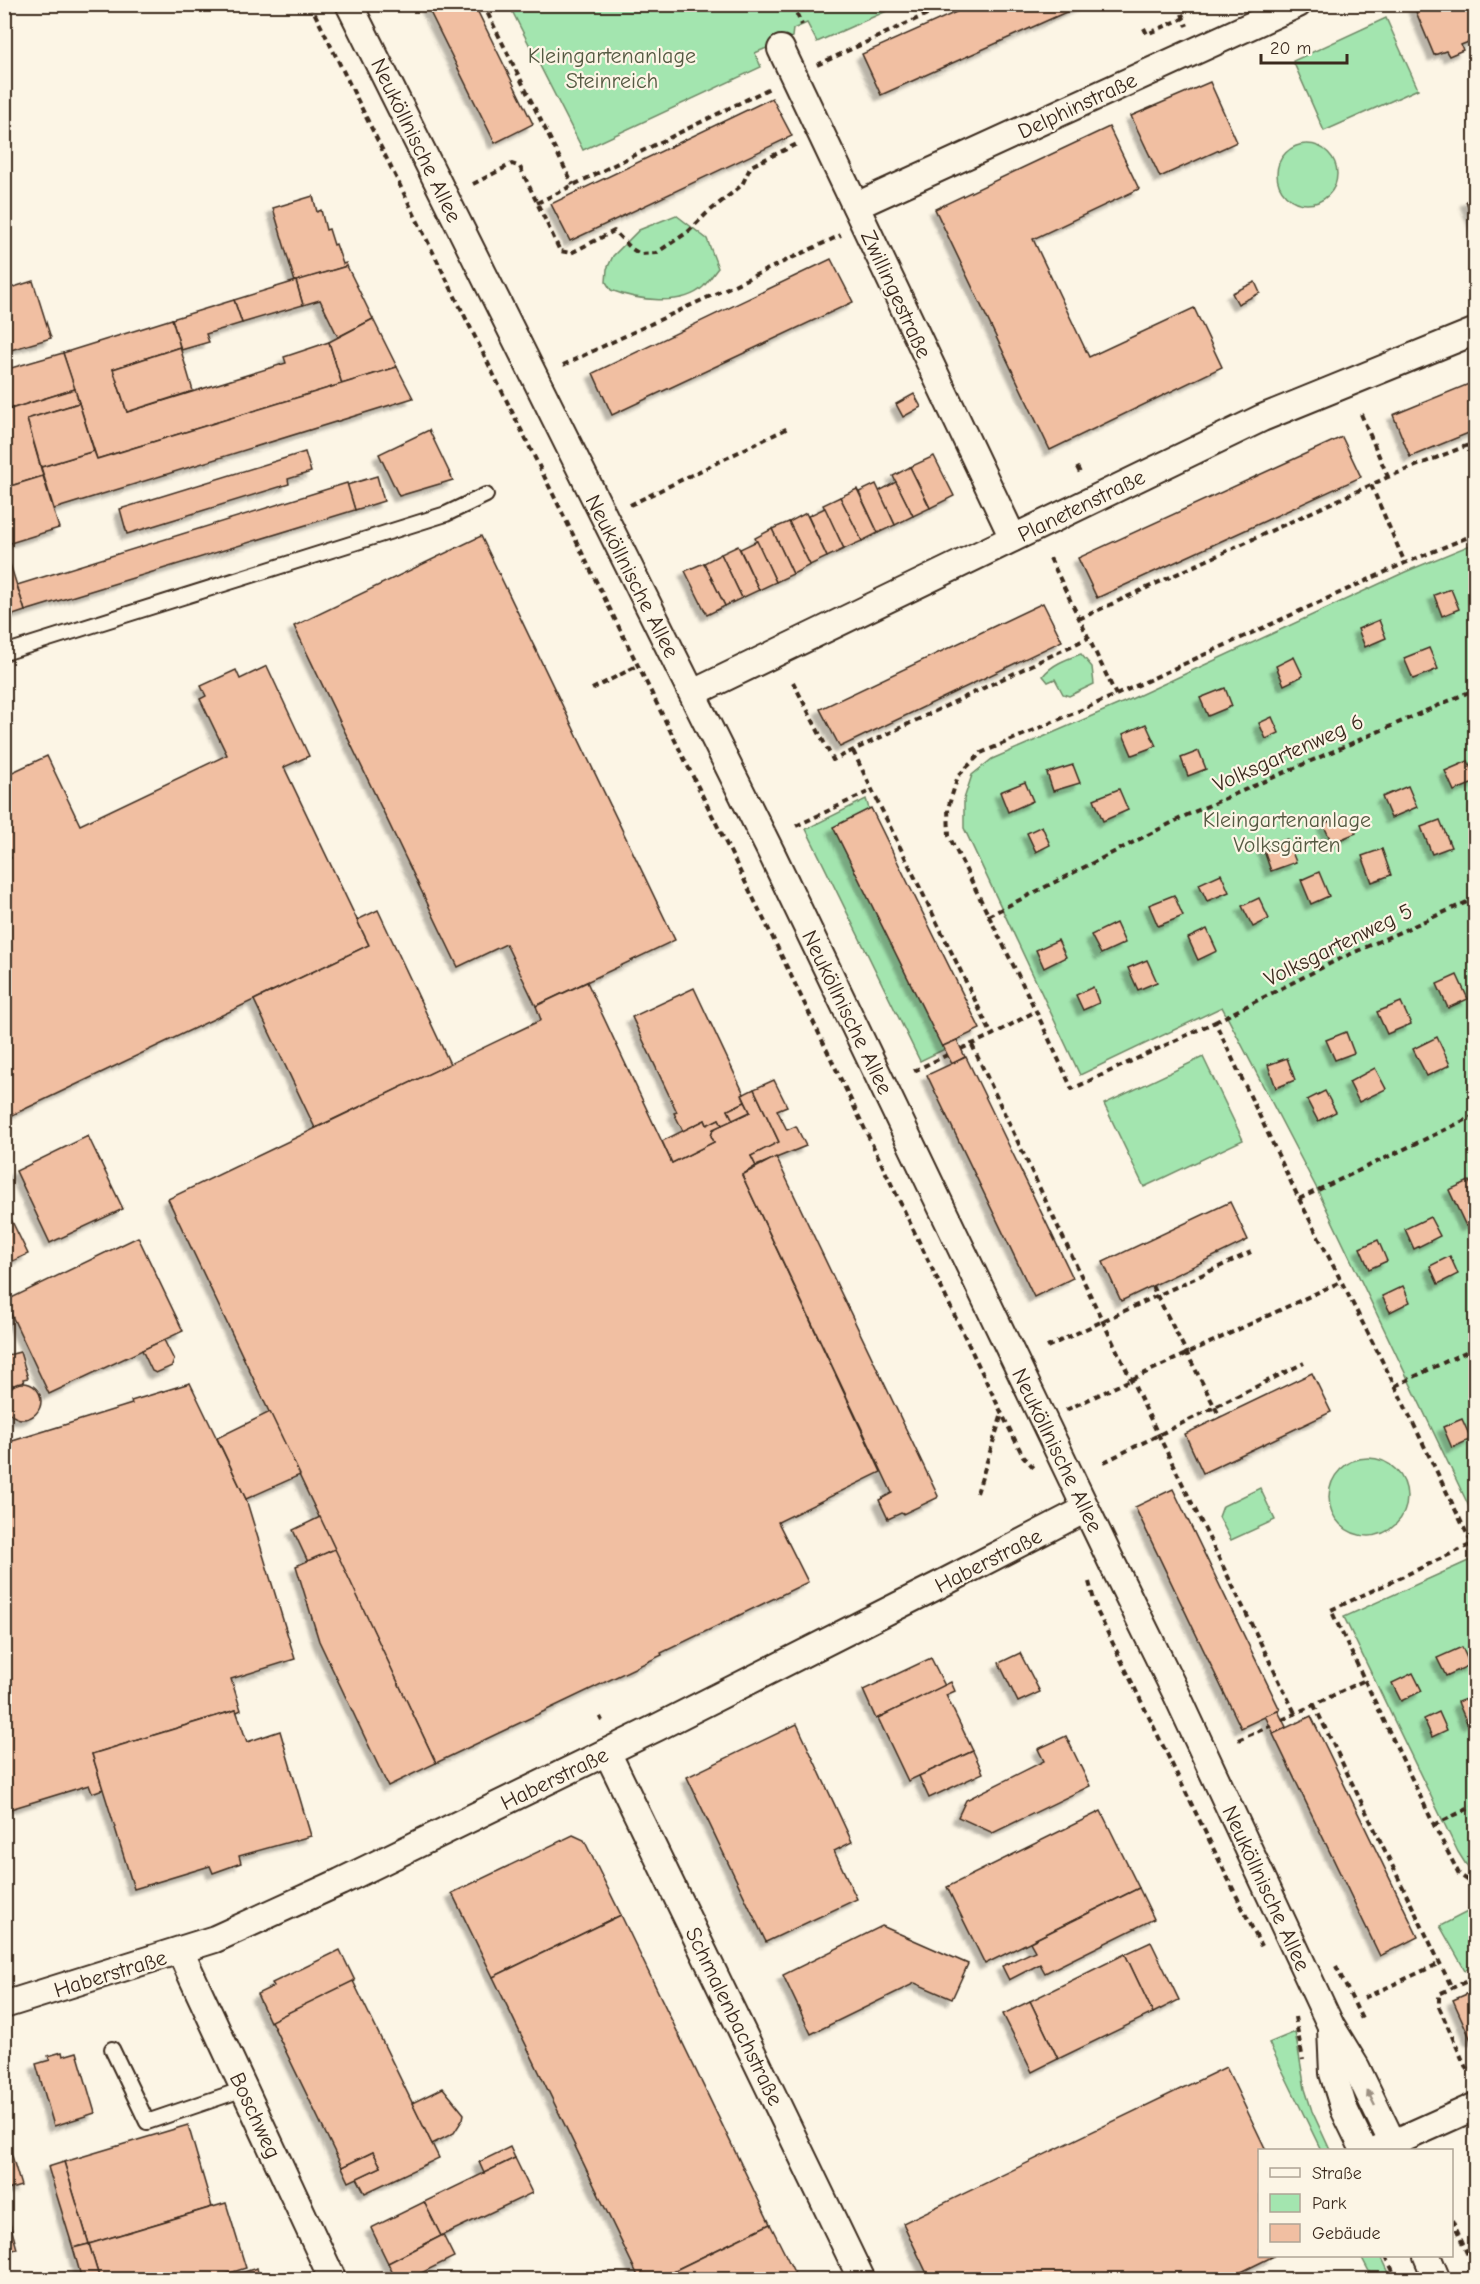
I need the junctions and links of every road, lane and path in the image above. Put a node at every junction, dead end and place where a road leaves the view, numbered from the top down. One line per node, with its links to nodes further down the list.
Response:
1 (310, 4): 37 (path)
2 (349, 4): 41 (street, Neuköllnische Allee)
3 (483, 4): 15 (path)
4 (792, 4): 8 (path)
5 (950, 4): 11 (path)
6 (1298, 4): 17 (street, Delphinstraße)
7 (1184, 18): 9 (path)
8 (802, 25)
9 (1144, 28)
10 (781, 50): 17 (street, Zwillingestraße)
11 (808, 69)
12 (777, 84): 15 (path)
13 (804, 141): 16 (path)
14 (473, 184): 16 (path)
15 (573, 185): 16 (path)
16 (537, 203)
17 (856, 206): 31 (street, Zwillingestraße)
18 (849, 231): 20 (path)
19 (1476, 331): 31 (street, Planetenstraße)
20 (563, 365)
21 (1361, 414): 26 (path)
22 (788, 429): 29 (path)
23 (1476, 442): 26 (path)
24 (1077, 467): 25 (path)
25 (1082, 476)
26 (1388, 477): 27 (path)
27 (1371, 485): 33 (path); 34 (path)
28 (486, 495): 36 (lane)
29 (630, 505)
30 (1476, 534): 33 (path)
31 (1013, 538): 41 (street, Planetenstraße)
32 (1050, 558): 34 (path)
33 (1405, 563): 42 (path)
34 (1079, 619): 35 (path)
35 (1088, 638): 42 (path); 43 (path)
36 (4, 652)
37 (637, 666): 39 (path); 69 (path)
38 (793, 682): 43 (path)
39 (591, 689)
40 (1476, 689): 47 (path, Volksgartenweg 6)
41 (693, 693): 71 (street, Neuköllnische Allee)
42 (1116, 695): 47 (path)
43 (853, 751): 44 (path)
44 (872, 789): 45 (path); 50 (path)
45 (796, 826)
46 (1476, 898): 49 (path, Volksgartenweg 5)
47 (988, 916): 48 (path)
48 (1036, 1011): 49 (path, Volksgartenweg 5); 50 (path)
49 (1215, 1022): 56 (path)
50 (992, 1035): 51 (path)
51 (972, 1045): 52 (path); 61 (path)
52 (961, 1048)
53 (947, 1054): 54 (path)
54 (914, 1071)
55 (1476, 1115): 56 (path)
56 (1299, 1199): 58 (path)
57 (1251, 1252): 60 (path)
58 (1341, 1282): 64 (path); 67 (path)
59 (1152, 1286): 60 (path)
60 (1156, 1297): 61 (path); 64 (path)
61 (1103, 1322): 62 (path); 66 (path)
62 (1047, 1347)
63 (1476, 1347): 67 (path)
64 (1185, 1354): 66 (path); 68 (path)
65 (1304, 1363): 68 (path)
66 (1131, 1379): 71 (path); 72 (path)
67 (1395, 1386): 77 (path)
68 (1214, 1407): 70 (path); 72 (path)
69 (1002, 1414): 74 (path); 75 (path)
70 (1220, 1418)
71 (1044, 1421): 76 (street, Neuköllnische Allee)
72 (1158, 1436): 73 (path); 81 (path)
73 (1104, 1462)
74 (1039, 1472)
75 (977, 1493)
76 (1086, 1509): 85 (street, Haberstraße); 97 (street, Neuköllnische Allee)
77 (1474, 1544): 79 (path)
78 (1088, 1577): 90 (path)
79 (1365, 1680): 80 (path); 87 (path)
80 (1314, 1705): 81 (path); 91 (path)
81 (1295, 1713): 82 (path)
82 (1282, 1720)
83 (1270, 1726): 84 (path)
84 (1238, 1740)
85 (607, 1752): 89 (street, Haberstraße); 110 (street, Schmalenbachstraße)
86 (1476, 1805): 87 (path)
87 (1434, 1826): 88 (path)
88 (1476, 1886)
89 (180, 1951): 95 (street, Haberstraße); 101 (street, Boschweg)
90 (1266, 1955)
91 (1440, 1963): 93 (path); 94 (path)
92 (1476, 1977): 93 (path)
93 (1452, 1988): 100 (path)
94 (1364, 1998)
95 (4, 2005)
96 (1294, 2012): 99 (path)
97 (1331, 2026): 103 (street, Neuköllnische Allee, one-way to 97); 104 (street, Neuköllnische Allee)
98 (112, 2049): 101 (lane)
99 (1305, 2068)
100 (1467, 2070)
101 (244, 2089): 109 (street, Boschweg)
102 (1476, 2106): 103 (street)
103 (1389, 2148)
104 (1363, 2149)
105 (1453, 2222): 108 (path)
106 (1386, 2257): 111 (path)
107 (1427, 2257): 112 (street)
108 (1476, 2273)
109 (333, 2280)
110 (862, 2280)
111 (1397, 2280)
112 (1437, 2280)

